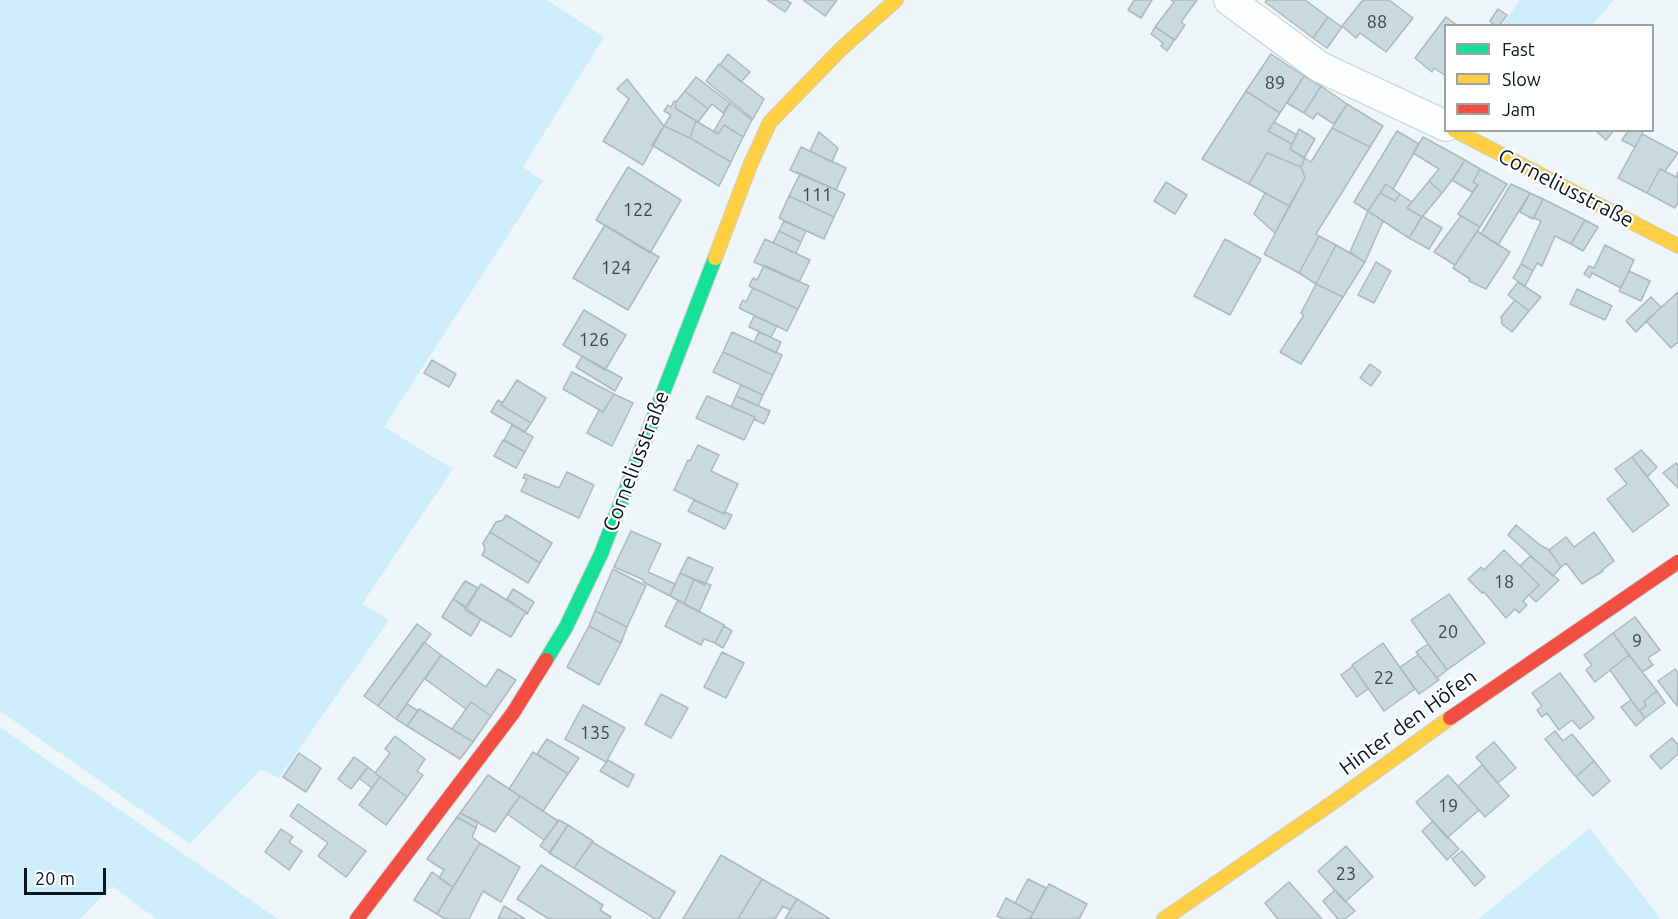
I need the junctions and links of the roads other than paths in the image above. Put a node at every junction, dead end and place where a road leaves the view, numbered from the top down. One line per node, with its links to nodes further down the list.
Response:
1 (896, 0): 7 (street, Corneliusstraße)
2 (1228, 0): 3 (street)
3 (1444, 125)
4 (1458, 132): 5 (street, Corneliusstraße)
5 (1678, 246)
6 (1678, 562): 8 (street, Hinter den Höfen)
7 (357, 919)
8 (1164, 919)

